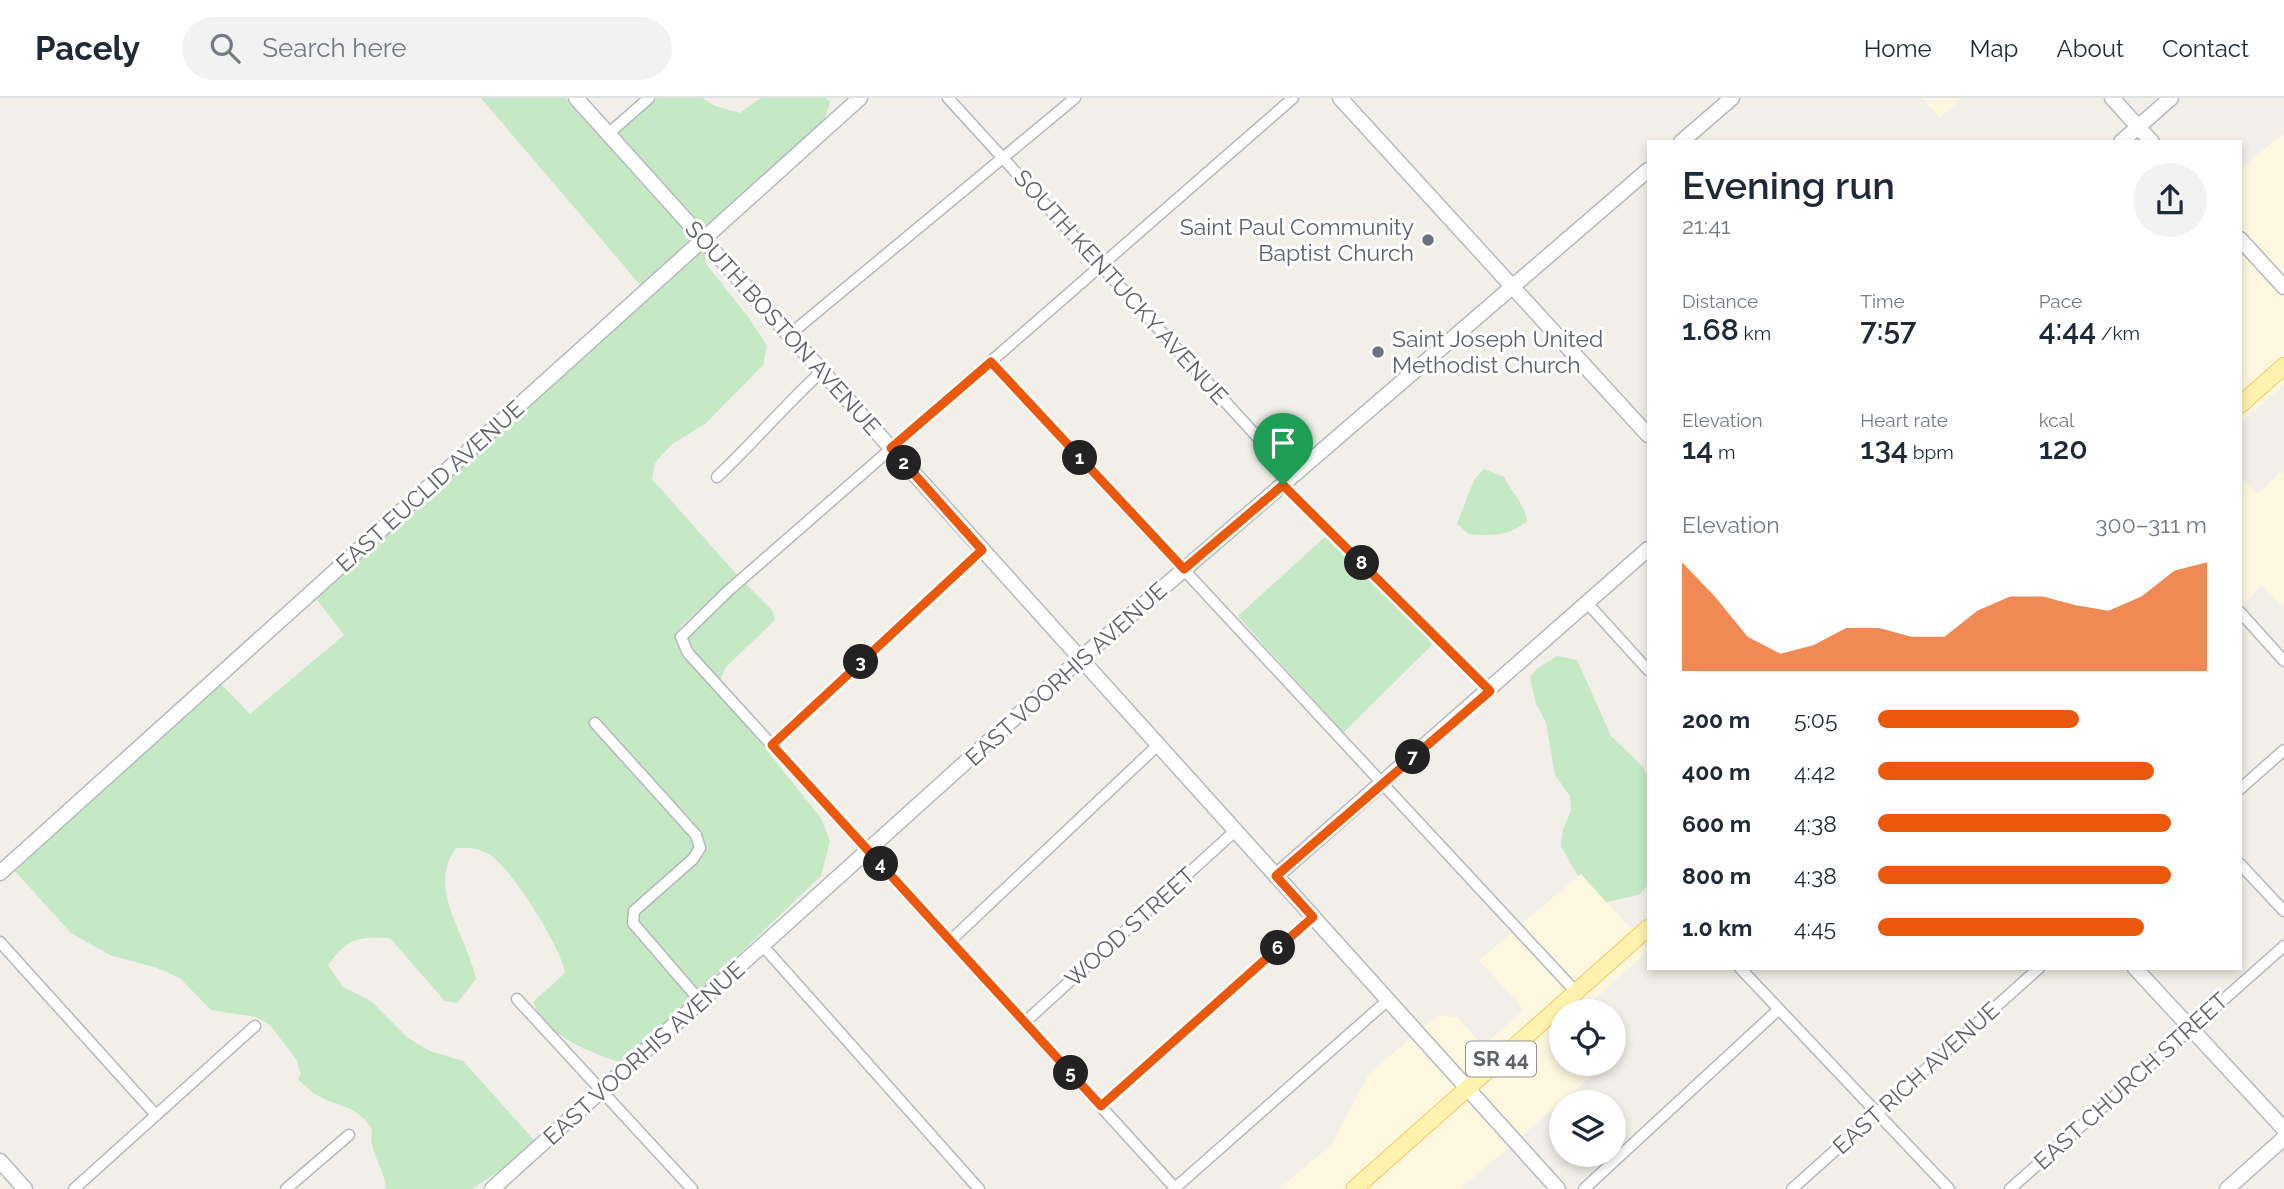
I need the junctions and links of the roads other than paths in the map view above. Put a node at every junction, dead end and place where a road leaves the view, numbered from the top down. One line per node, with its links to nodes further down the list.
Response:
1 (576, 98): 12 (street, SOUTH BOSTON AVENUE)
2 (649, 98): 12 (street)
3 (860, 98): 18 (street, EAST EUCLID AVENUE)
4 (948, 98): 16 (street, SOUTH KENTUCKY AVENUE)
5 (1075, 98): 16 (street)
6 (1293, 98): 20 (street)
7 (1340, 98): 21 (street)
8 (1732, 98): 13 (street)
9 (2112, 98): 11 (street)
10 (2171, 98): 11 (street)
11 (2138, 127): 14 (street); 15 (street)
12 (608, 134): 18 (street, SOUTH BOSTON AVENUE)
13 (1683, 140)
14 (2123, 140)
15 (2150, 140)
16 (1002, 157): 20 (street, SOUTH KENTUCKY AVENUE); 23 (street)
17 (1647, 171): 21 (street, EAST VOORHIS AVENUE)
18 (703, 239): 23 (street, SOUTH BOSTON AVENUE); 50 (street, EAST EUCLID AVENUE)
19 (2242, 241): 22 (street)
20 (1102, 265): 24 (street); 31 (street, SOUTH KENTUCKY AVENUE)
21 (1513, 286): 28 (street); 31 (street, EAST VOORHIS AVENUE)
22 (2284, 287)
23 (789, 335): 26 (street, SOUTH BOSTON AVENUE)
24 (991, 362): 29 (street); 34 (street)
25 (2284, 366): 27 (main road)
26 (822, 371): 29 (street, SOUTH BOSTON AVENUE); 30 (street)
27 (2242, 403)
28 (1647, 434)
29 (891, 448): 32 (street, SOUTH BOSTON AVENUE); 42 (street)
30 (717, 477)
31 (1288, 480): 34 (street, EAST VOORHIS AVENUE); 40 (street, SOUTH KENTUCKY AVENUE)
32 (982, 550): 37 (street, SOUTH BOSTON AVENUE); 42 (street)
33 (1647, 550): 35 (street)
34 (1184, 569): 37 (street, EAST VOORHIS AVENUE); 45 (street)
35 (1589, 605): 39 (street); 40 (street)
36 (2242, 614): 38 (street)
37 (1080, 659): 43 (street, SOUTH BOSTON AVENUE); 48 (street, EAST VOORHIS AVENUE)
38 (2284, 661)
39 (1647, 669)
40 (1490, 691): 45 (street)
41 (595, 723): 65 (street)
42 (772, 745): 48 (street)
43 (1158, 745): 47 (street, SOUTH BOSTON AVENUE); 55 (street)
44 (2284, 750): 46 (street)
45 (1382, 784): 51 (street); 62 (street)
46 (2242, 787)
47 (1235, 831): 51 (street, SOUTH BOSTON AVENUE); 67 (street, WOOD STREET)
48 (869, 851): 55 (street); 57 (street, EAST VOORHIS AVENUE)
49 (2242, 866): 52 (street)
50 (0, 873)
51 (1276, 876): 53 (street, SOUTH BOSTON AVENUE)
52 (2284, 911)
53 (1313, 917): 64 (street, SOUTH BOSTON AVENUE); 72 (street)
54 (1647, 929): 62 (main road, SR 44)
55 (950, 941): 67 (street)
56 (0, 942): 74 (street)
57 (763, 946): 65 (street, EAST VOORHIS AVENUE); 85 (street)
58 (2284, 946): 69 (street, EAST CHURCH STREET)
59 (1742, 970): 66 (street)
60 (2037, 970): 73 (street, EAST RICH AVENUE)
61 (2137, 970): 69 (street)
62 (1576, 992): 70 (main road, SR 44)
63 (517, 999): 71 (street)
64 (1388, 1000): 70 (street, SOUTH BOSTON AVENUE); 79 (street)
65 (701, 1002): 71 (street, EAST VOORHIS AVENUE)
66 (1778, 1010): 73 (street); 88 (street)
67 (1025, 1023): 72 (street)
68 (255, 1026): 74 (street)
69 (2190, 1028): 75 (street); 91 (street, EAST CHURCH STREET)
70 (1467, 1089): 86 (main road, SR 44); 87 (street, SOUTH BOSTON AVENUE)
71 (601, 1092): 83 (street, EAST VOORHIS AVENUE); 84 (street)
72 (1101, 1106): 79 (street)
73 (1878, 1113): 89 (street, EAST RICH AVENUE); 90 (street)
74 (156, 1115): 81 (street)
75 (2284, 1129)
76 (349, 1135): 82 (street)
77 (2284, 1138): 92 (street)
78 (0, 1161): 80 (street)
79 (1176, 1188)
80 (25, 1189)
81 (74, 1189)
82 (286, 1189)
83 (492, 1189)
84 (692, 1189)
85 (978, 1189)
86 (1354, 1189)
87 (1558, 1189)
88 (1584, 1189)
89 (1791, 1189)
90 (1949, 1189)
91 (2010, 1189)
92 (2227, 1189)

